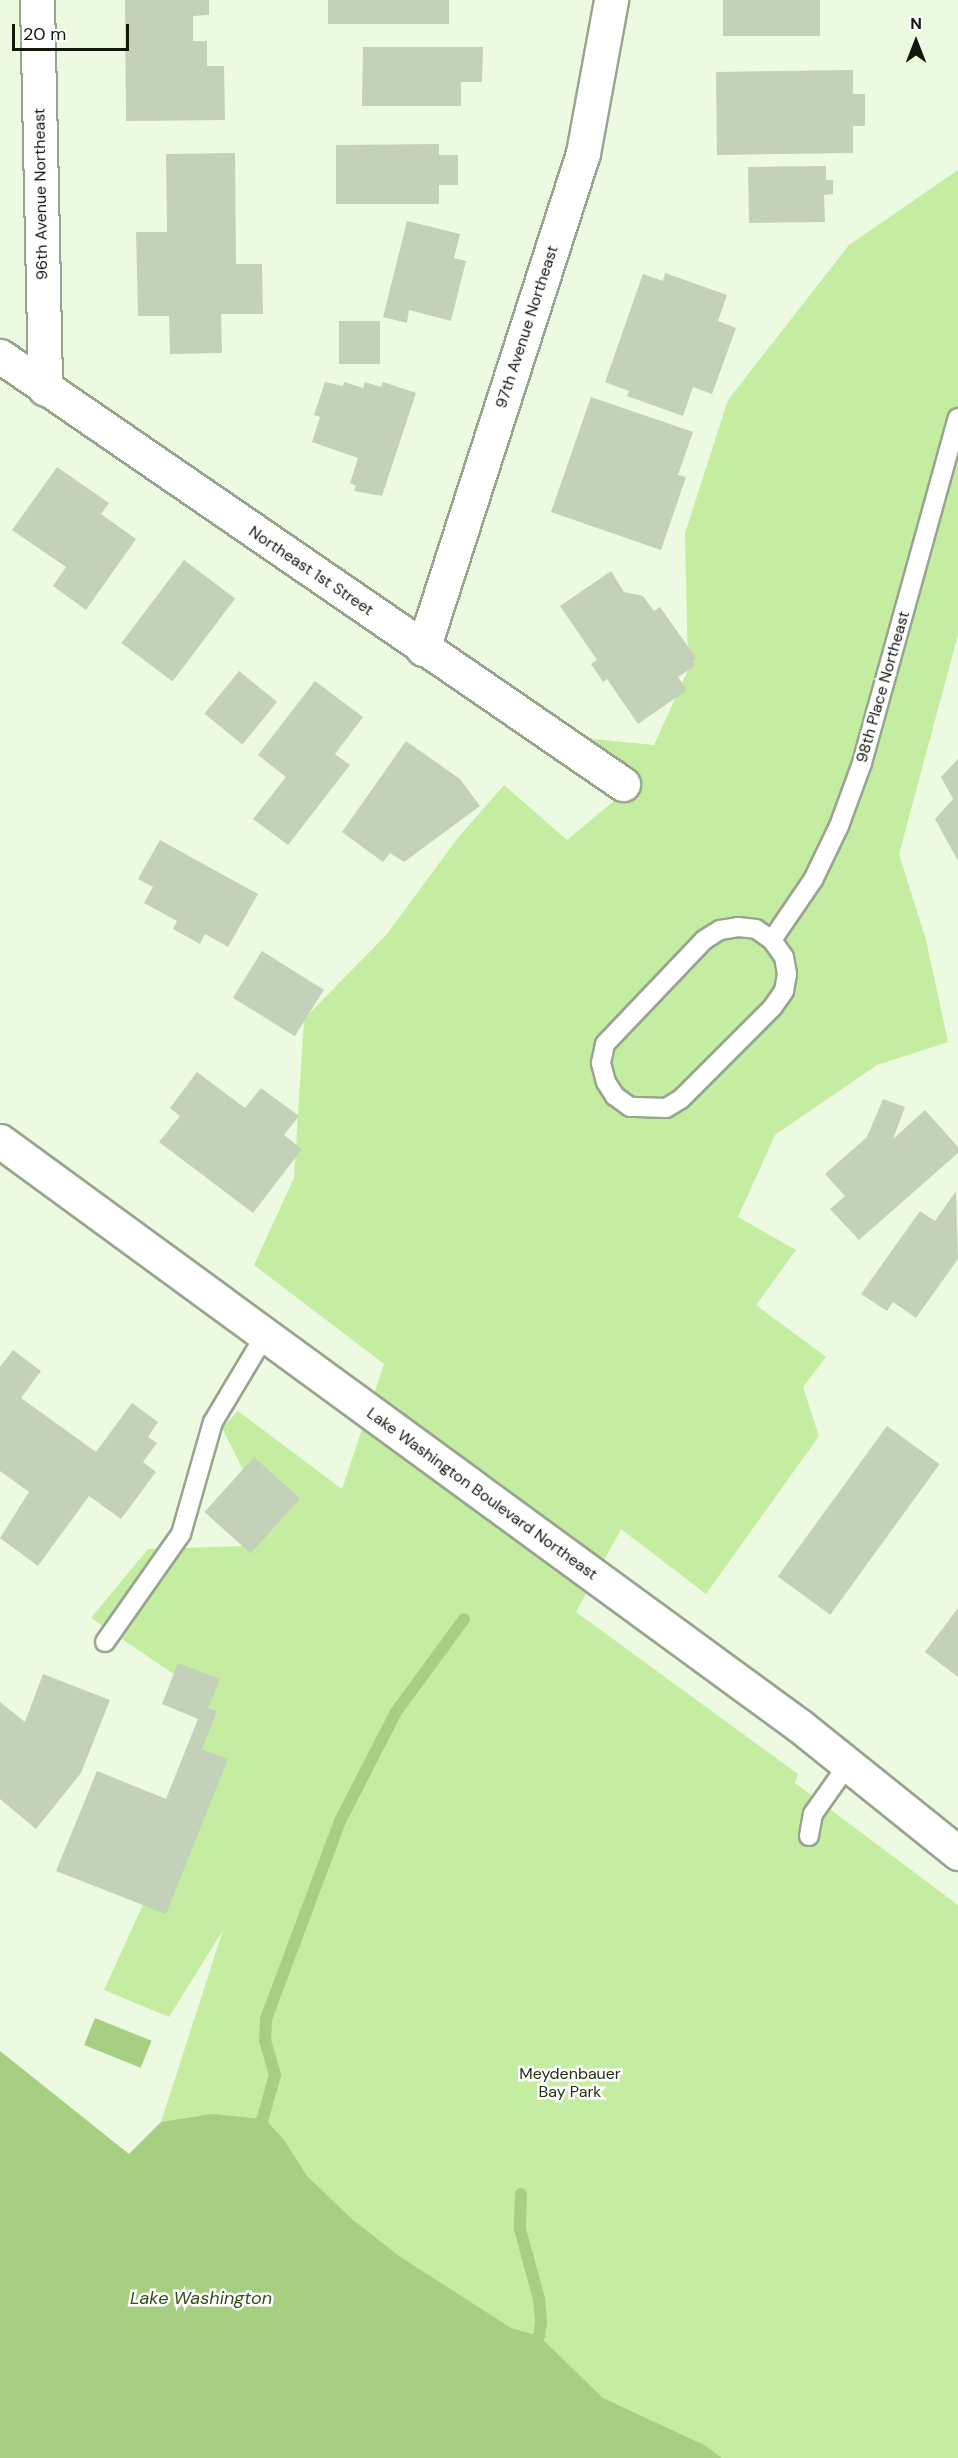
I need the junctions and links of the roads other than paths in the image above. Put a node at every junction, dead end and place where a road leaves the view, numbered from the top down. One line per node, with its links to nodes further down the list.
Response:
1 (38, 0): 4 (street, 96th Avenue Northeast)
2 (611, 0): 6 (street, 97th Avenue Northeast)
3 (0, 356): 4 (street, Northeast 1st Street)
4 (45, 389): 6 (street, Northeast 1st Street)
5 (958, 418): 8 (lane, 98th Place Northeast)
6 (423, 649): 7 (street, Northeast 1st Street)
7 (623, 784)
8 (772, 940): 8 (lane)
9 (0, 1141): 10 (street, Lake Washington Boulevard Northeast)
10 (265, 1335): 11 (lane); 12 (street, Lake Washington Boulevard Northeast)
11 (105, 1642)
12 (849, 1763): 13 (lane); 14 (street, Lake Washington Boulevard Northeast)
13 (809, 1836)
14 (958, 1853)

